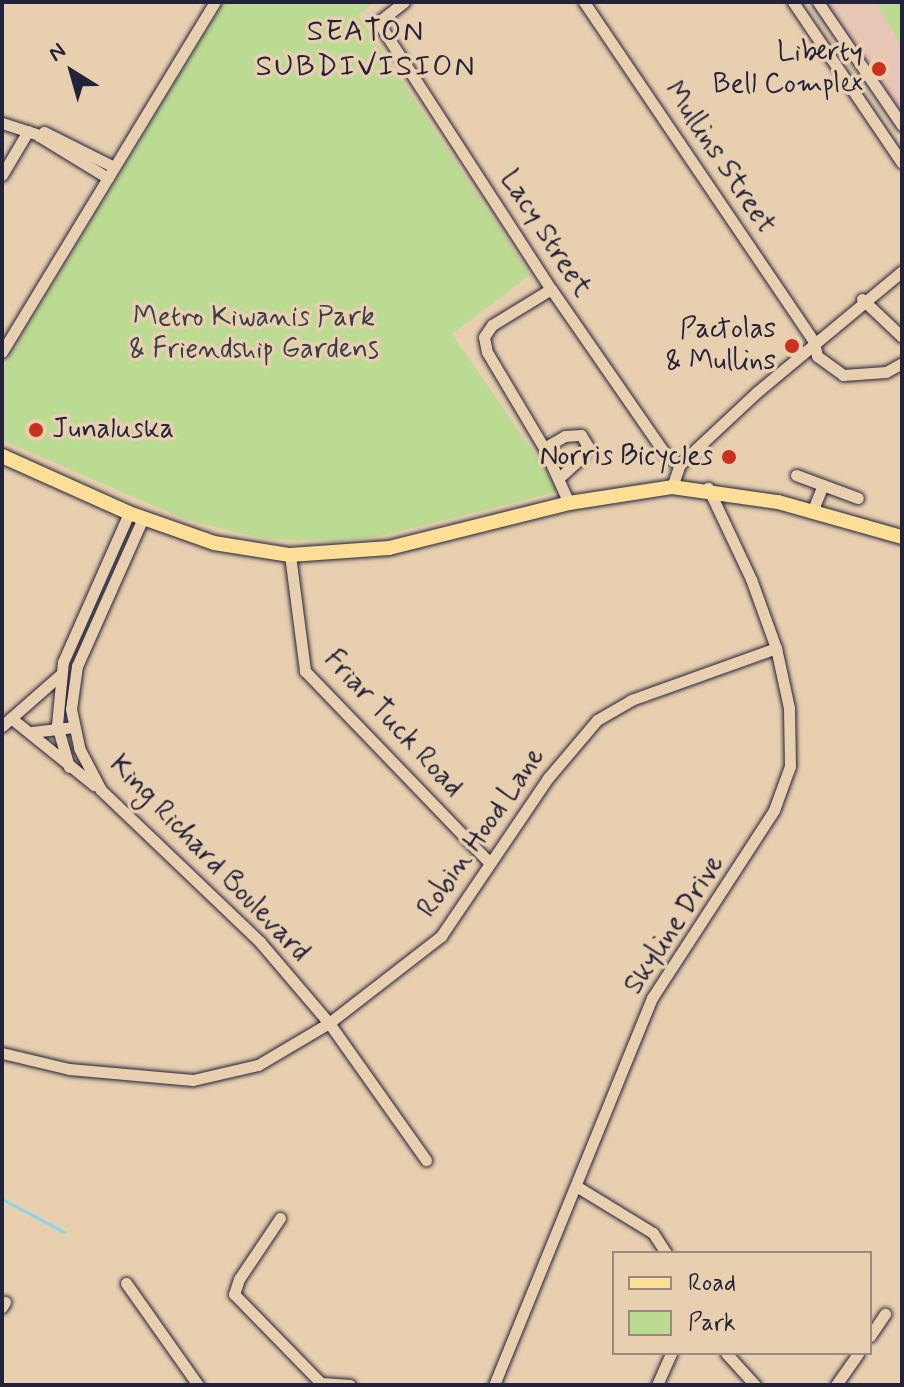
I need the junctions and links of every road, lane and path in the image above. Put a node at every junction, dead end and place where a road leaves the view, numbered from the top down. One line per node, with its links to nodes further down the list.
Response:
1 (215, 2): 10 (street)
2 (404, 2): 13 (street, Lacy Street)
3 (584, 2): 16 (street, Mullins Street)
4 (793, 2): 9 (street)
5 (818, 2): 7 (street)
6 (2, 123): 8 (street)
7 (902, 125)
8 (34, 133): 10 (street); 11 (street)
9 (902, 163)
10 (111, 173): 17 (street)
11 (2, 175)
12 (902, 271): 14 (street)
13 (551, 289): 19 (street); 21 (street, Lacy Street)
14 (862, 299): 15 (street); 16 (street)
15 (902, 337)
16 (814, 342): 18 (street, Mullins Street); 21 (street)
17 (2, 352)
18 (902, 363)
19 (544, 448): 23 (street); 23 (street)
20 (2, 456): 30 (main road)
21 (680, 464): 25 (street)
22 (796, 475): 24 (street)
23 (560, 477): 28 (street)
24 (823, 485): 27 (street); 29 (street)
25 (672, 487): 26 (main road); 28 (main road)
26 (708, 488): 29 (main road); 34 (street, Skyline Drive)
27 (858, 498)
28 (569, 503): 33 (main road)
29 (812, 512): 32 (main road)
30 (129, 513): 31 (main road); 35 (street, King Richard Boulevard)
31 (143, 518): 33 (main road); 36 (street, King Richard Boulevard)
32 (902, 537)
33 (290, 555): 44 (street, Friar Tuck Road)
34 (776, 648): 44 (street, Robin Hood Lane); 48 (street, Skyline Drive)
35 (63, 662): 36 (street); 37 (street, King Richard Boulevard)
36 (77, 666): 39 (street, King Richard Boulevard)
37 (60, 675): 38 (street); 40 (street, King Richard Boulevard)
38 (6, 722): 41 (street)
39 (74, 727): 40 (street); 43 (street, King Richard Boulevard)
40 (58, 730): 41 (street); 42 (street, King Richard Boulevard)
41 (32, 732): 42 (street)
42 (69, 767): 43 (street)
43 (101, 790): 45 (street, King Richard Boulevard)
44 (489, 862): 45 (street, Robin Hood Lane)
45 (329, 1023): 46 (street, Robin Hood Lane); 47 (street, King Richard Boulevard)
46 (2, 1053)
47 (426, 1160)
48 (576, 1186): 50 (street); 59 (street, Skyline Drive)
49 (280, 1218): 58 (street)
50 (665, 1251)
51 (126, 1283): 57 (street)
52 (885, 1314): 53 (street)
53 (872, 1333)
54 (670, 1355): 60 (street)
55 (728, 1355): 61 (street)
56 (857, 1355): 62 (street)
57 (198, 1385)
58 (350, 1385)
59 (494, 1385)
60 (657, 1385)
61 (755, 1385)
62 (836, 1385)

